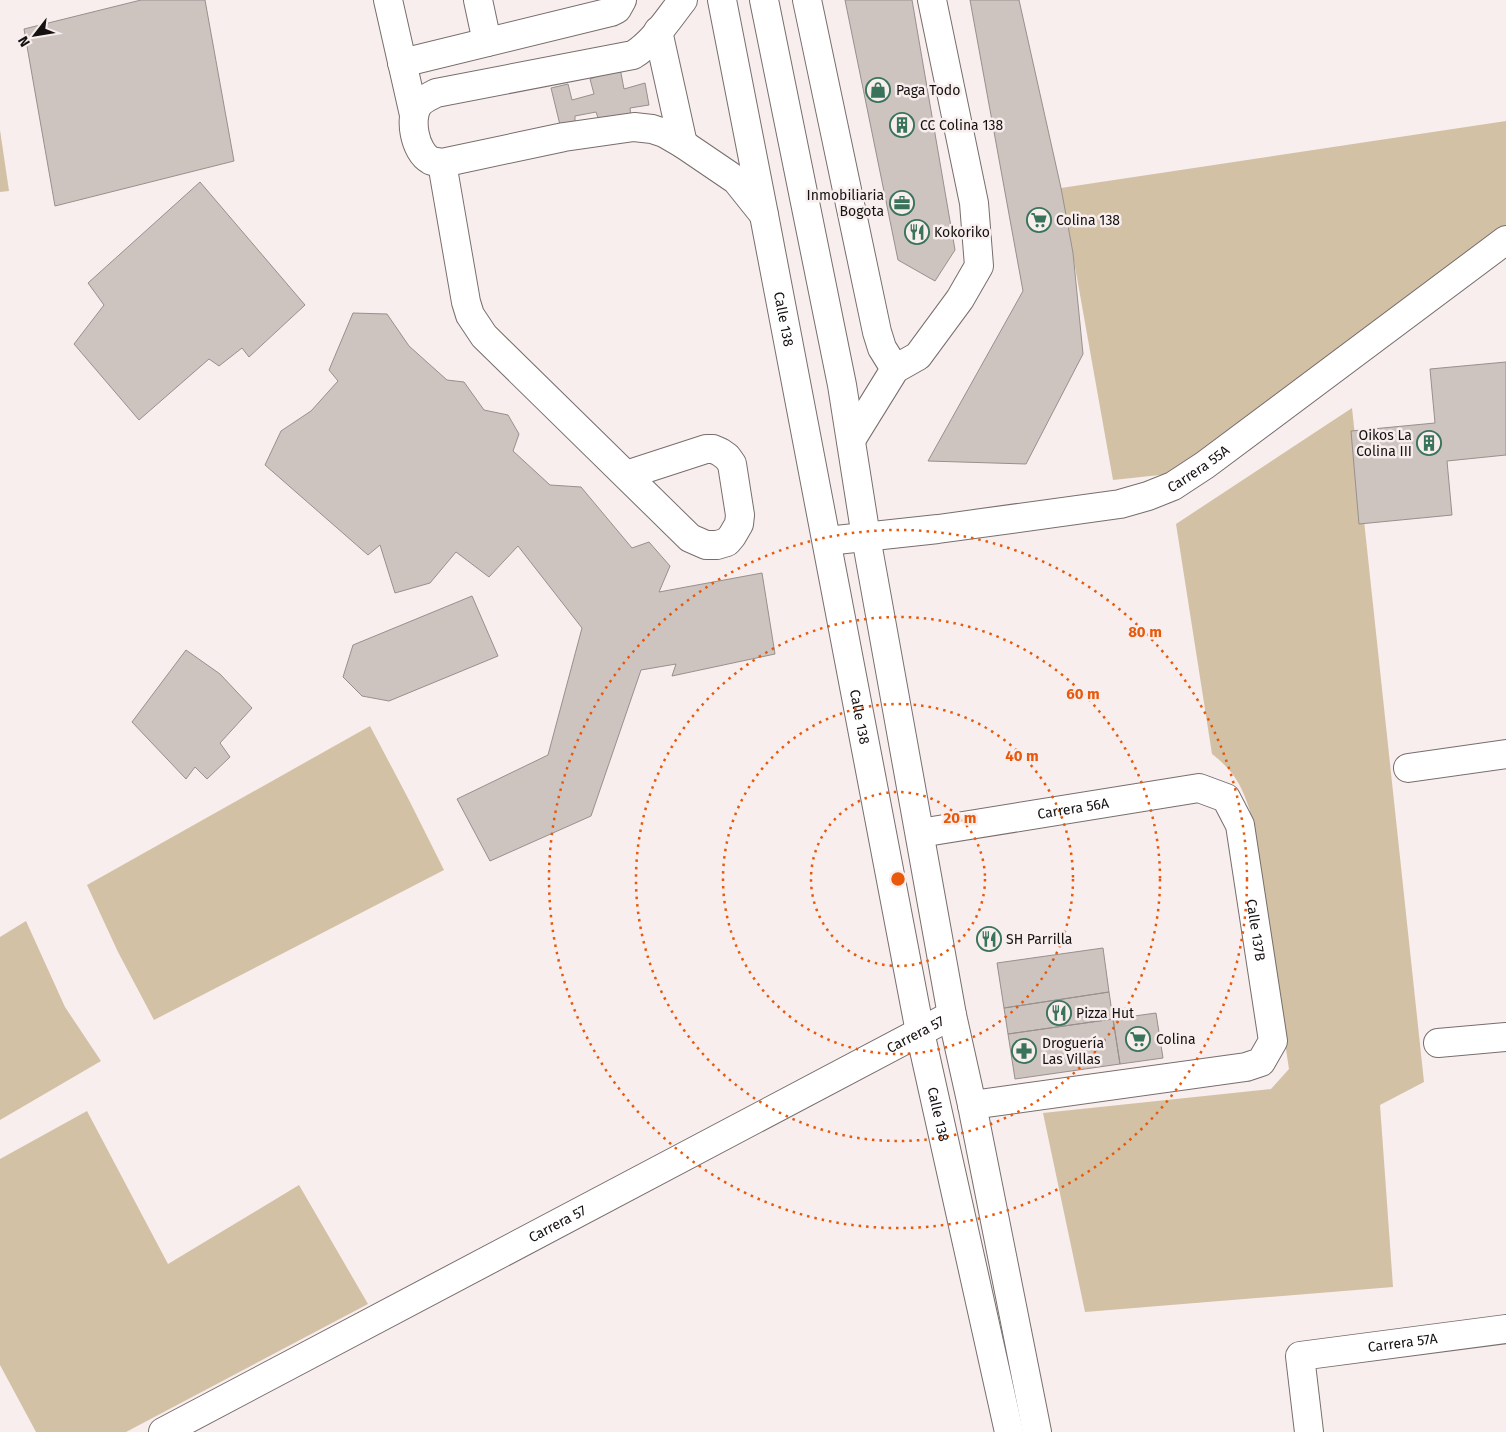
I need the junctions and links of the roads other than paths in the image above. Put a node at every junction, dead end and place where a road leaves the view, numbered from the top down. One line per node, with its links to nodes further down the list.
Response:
1 (388, 0): 11 (street)
2 (478, 0): 10 (street)
3 (622, 0): 10 (street)
4 (683, 0): 9 (street)
5 (722, 0): 15 (street, Calle 138)
6 (764, 0): 18 (street)
7 (807, 0): 17 (street)
8 (932, 0): 17 (street)
9 (658, 31): 12 (street); 13 (street)
10 (487, 42): 11 (street)
11 (402, 63): 12 (street)
12 (414, 115): 14 (street)
13 (684, 144): 14 (street); 15 (street)
14 (442, 163): 19 (street)
15 (764, 215): 21 (street, Calle 138)
16 (1506, 240): 20 (street, Carrera 55A)
17 (895, 369): 18 (street)
18 (851, 440): 20 (street)
19 (626, 475)
20 (866, 537): 21 (street, Carrera 55A); 25 (street)
21 (827, 541): 27 (street, Calle 138)
22 (1506, 754): 23 (street)
23 (1408, 768)
24 (1226, 798): 25 (street, Carrera 56A); 30 (street, Calle 137B)
25 (920, 833): 26 (street)
26 (952, 1015): 27 (street, Carrera 57); 30 (street)
27 (920, 1032): 32 (street, Carrera 57); 33 (street, Calle 138)
28 (1506, 1036): 29 (street)
29 (1438, 1043)
30 (972, 1105): 34 (street)
31 (1506, 1329): 35 (street, Carrera 57A)
32 (163, 1432)
33 (1010, 1432)
34 (1038, 1432)
35 (1308, 1432)

